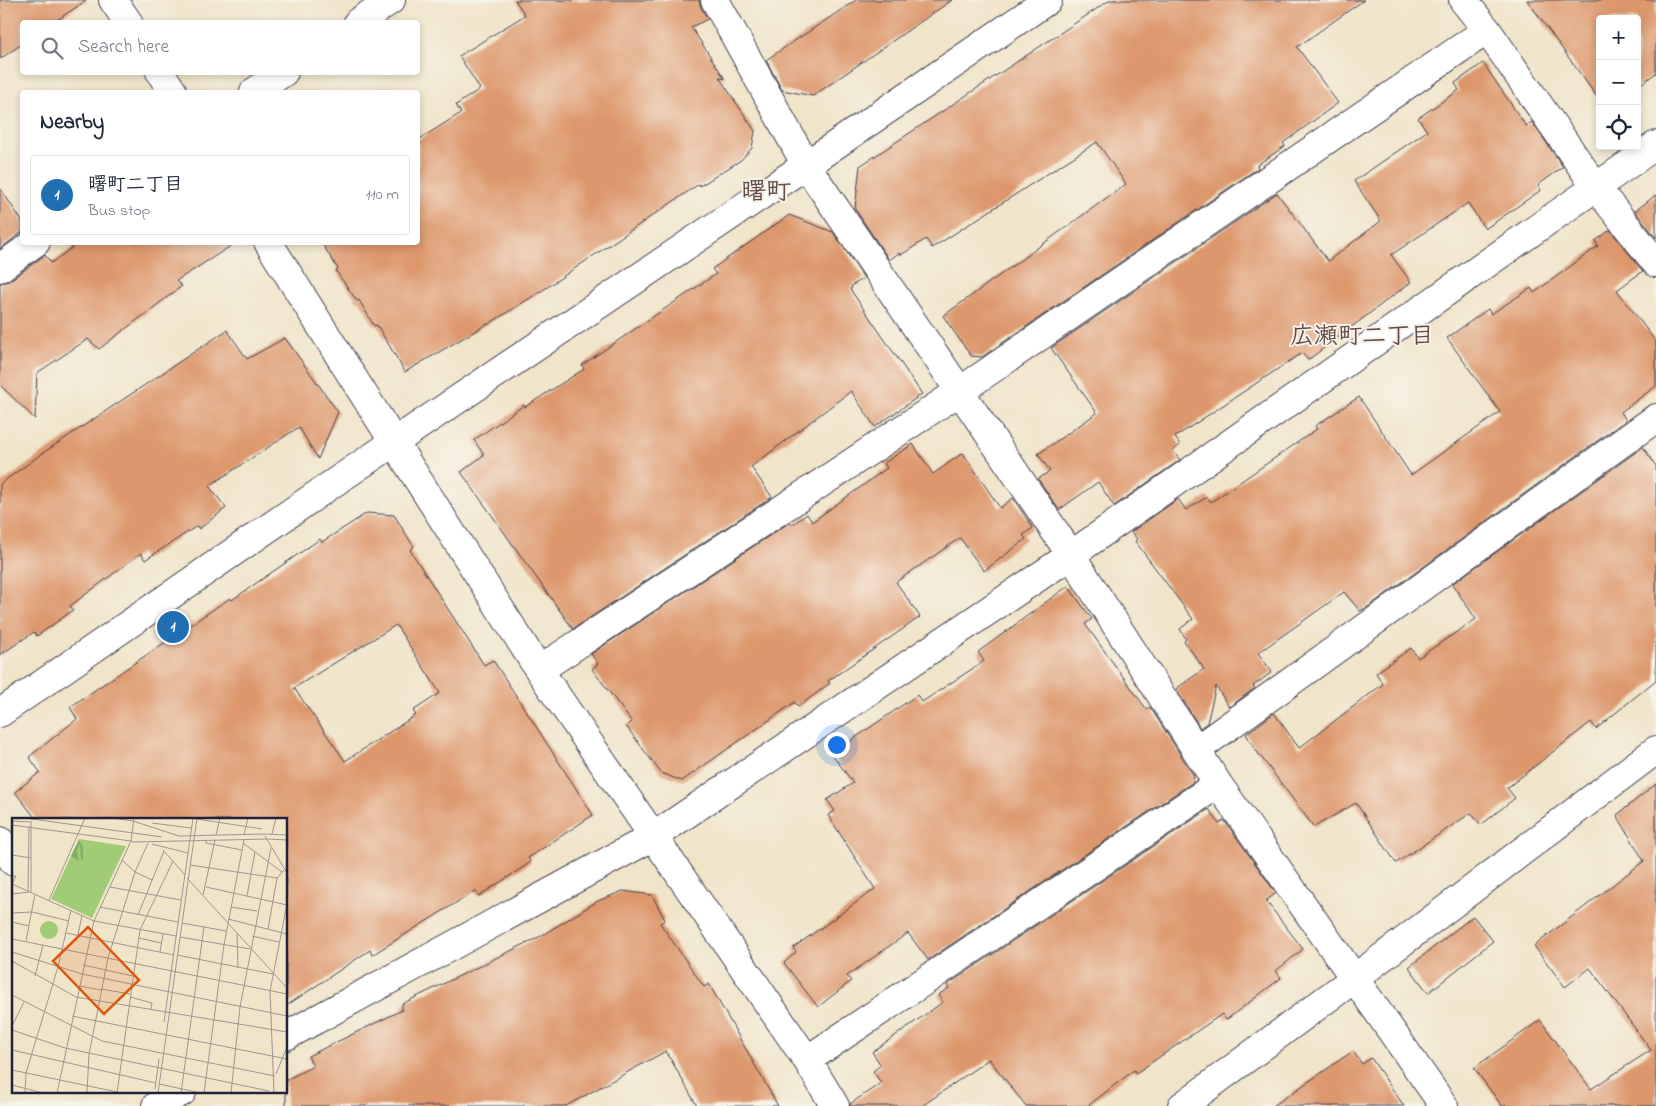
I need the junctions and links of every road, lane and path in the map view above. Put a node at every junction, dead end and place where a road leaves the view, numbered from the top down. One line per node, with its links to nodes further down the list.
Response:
1 (113, 0): 6 (street)
2 (391, 0): 7 (street)
3 (715, 0): 14 (street)
4 (1048, 0): 14 (street)
5 (1463, 0): 8 (street)
6 (127, 20)
7 (361, 20)
8 (1487, 30): 15 (street); 20 (street)
9 (162, 75): 11 (street)
10 (280, 75): 12 (street)
11 (172, 90)
12 (257, 90)
13 (1656, 145): 15 (street)
14 (806, 165): 20 (street); 22 (street)
15 (1595, 186): 18 (street); 23 (street)
16 (32, 245): 19 (street)
17 (270, 245): 22 (street)
18 (1656, 263)
19 (0, 268)
20 (960, 392): 23 (street); 24 (street)
21 (1656, 418): 26 (street)
22 (394, 442): 24 (street); 25 (street)
23 (1071, 555): 26 (street); 29 (street)
24 (540, 670): 29 (street)
25 (0, 713)
26 (1196, 750): 28 (street)
27 (1656, 750): 32 (street)
28 (1218, 784): 32 (street); 34 (street)
29 (654, 836): 33 (street); 34 (street)
30 (0, 841): 31 (street)
31 (12, 859)
32 (1355, 978): 36 (street); 37 (street)
33 (288, 1035)
34 (807, 1060): 35 (street)
35 (835, 1106)
36 (1182, 1106)
37 (1444, 1106)

